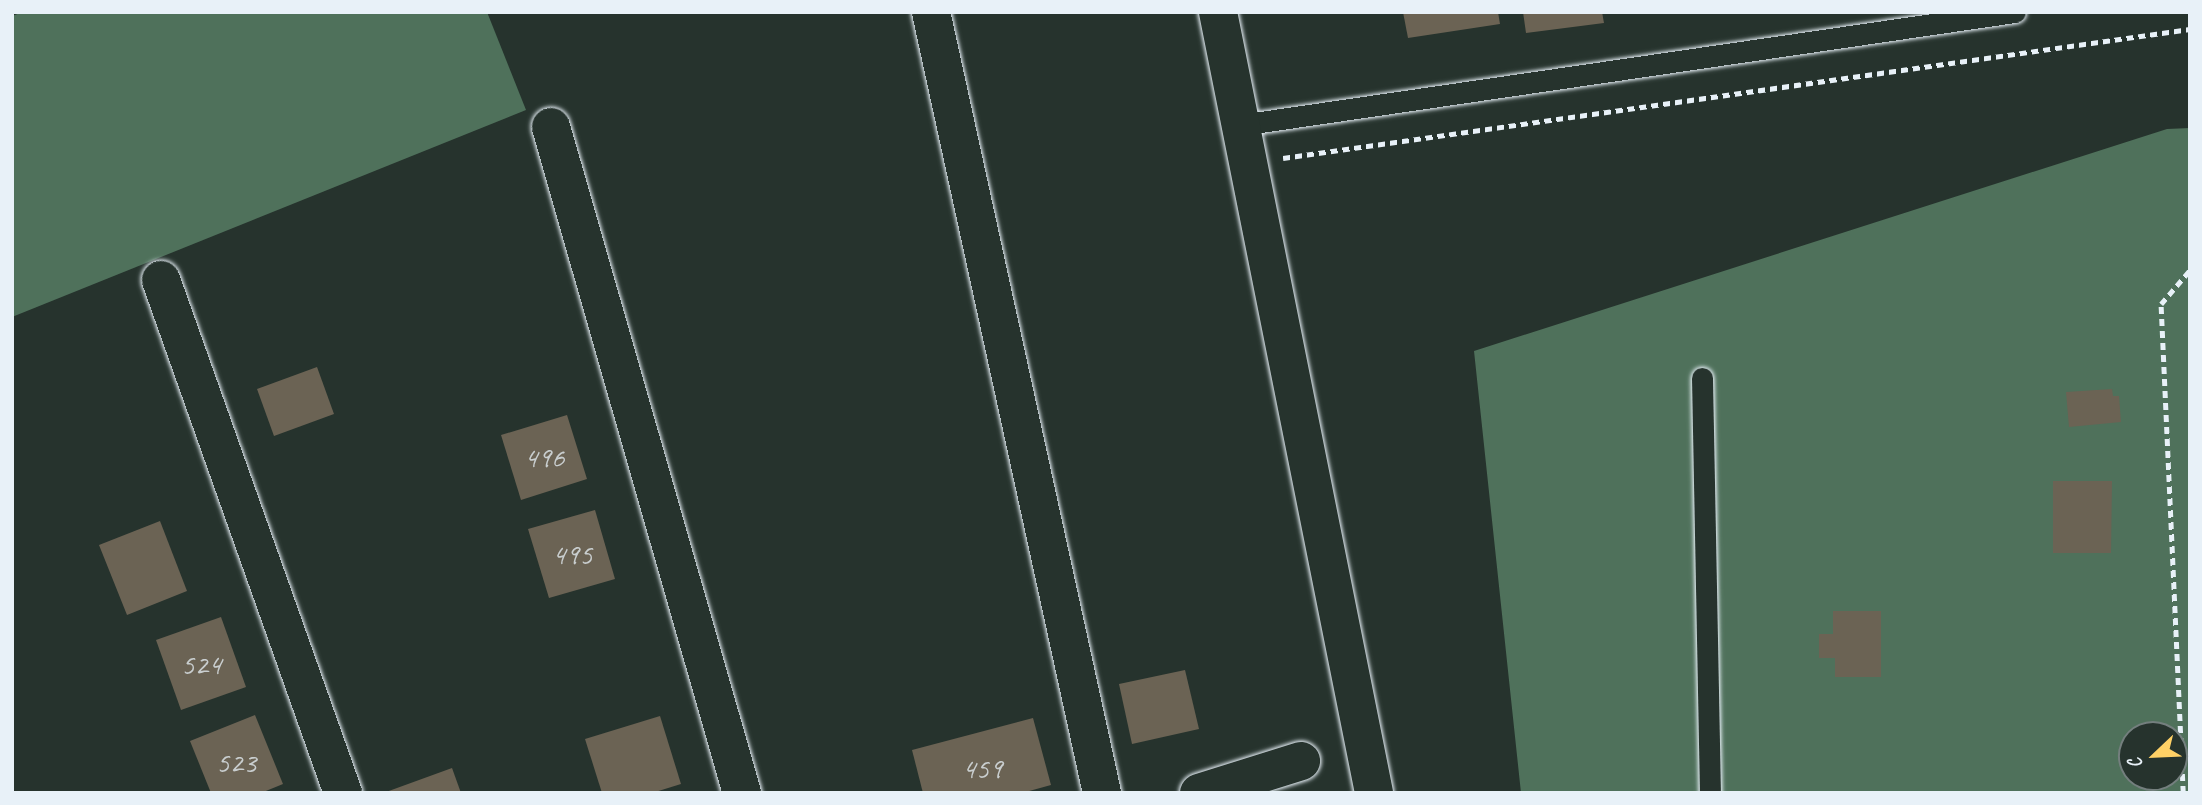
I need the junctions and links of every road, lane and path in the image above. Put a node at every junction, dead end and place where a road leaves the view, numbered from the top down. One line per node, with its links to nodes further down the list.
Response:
1 (931, 12): 14 (street)
2 (1219, 12): 5 (street)
3 (2015, 12): 5 (lane)
4 (2190, 29): 7 (path)
5 (1240, 125): 7 (street)
6 (551, 127): 13 (street)
7 (1248, 164): 16 (street)
8 (2190, 270): 18 (path)
9 (161, 280): 12 (street)
10 (1702, 378): 17 (lane)
11 (1301, 761): 15 (street)
12 (343, 793)
13 (742, 793)
14 (1102, 793)
15 (1199, 793)
16 (1374, 793)
17 (1710, 793)
18 (2183, 793)

